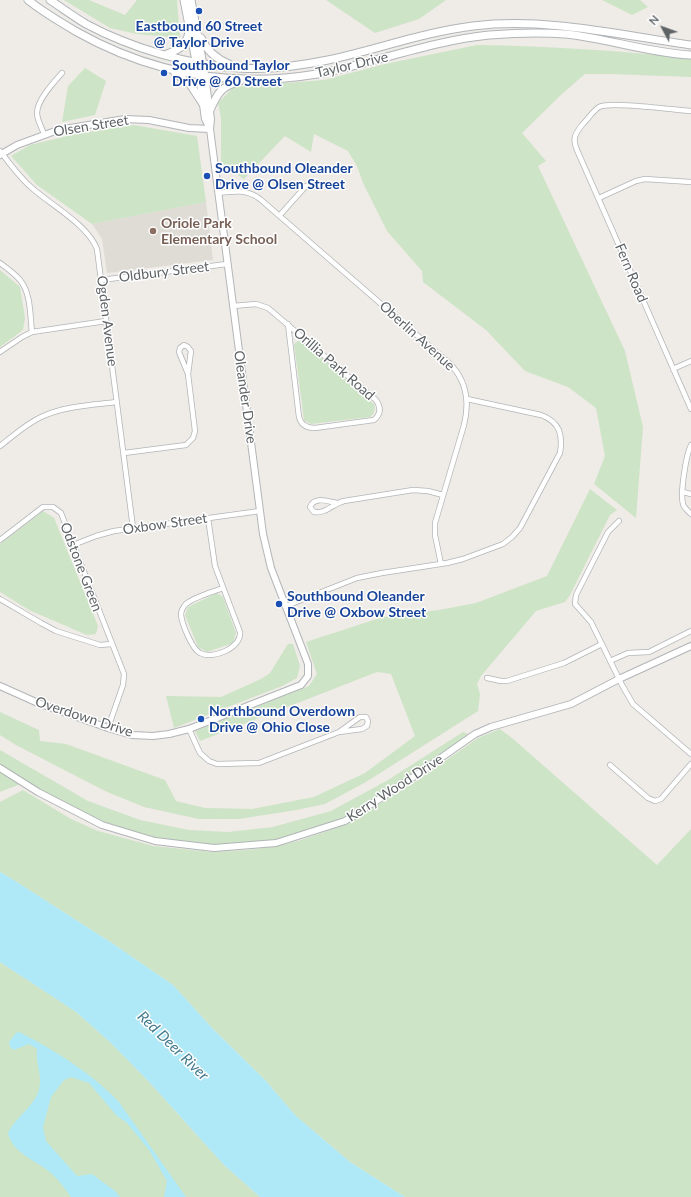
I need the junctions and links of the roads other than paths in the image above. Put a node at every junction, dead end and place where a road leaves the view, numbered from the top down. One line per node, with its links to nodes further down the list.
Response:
1 (28, 0): 12 (main road, Taylor Drive)
2 (50, 0): 8 (main road, Taylor Drive)
3 (184, 0): 5 (main road)
4 (191, 0): 6 (main road)
5 (190, 28): 8 (main road); 10 (main road)
6 (198, 33): 10 (main road); 11 (main road)
7 (691, 45): 11 (main road, Taylor Drive)
8 (166, 55): 10 (main road, Taylor Drive)
9 (691, 55): 15 (main road, Taylor Drive)
10 (200, 63): 11 (main road, Taylor Drive); 14 (main road)
11 (238, 68)
12 (168, 69): 14 (main road, Taylor Drive); 16 (main road)
13 (62, 73): 20 (street)
14 (202, 76): 15 (main road, Taylor Drive); 16 (street, Oleander Drive); 17 (street, Oleander Drive)
15 (244, 80): 17 (main road)
16 (203, 104): 19 (street, Oleander Drive)
17 (210, 110): 19 (street, Oleander Drive)
18 (691, 111): 25 (street, Fern Road)
19 (210, 129): 20 (street, Olsen Street); 24 (street, Oleander Drive)
20 (44, 134): 21 (street, Olsen Street)
21 (1, 153): 29 (street, Ogden Avenue)
22 (691, 182): 25 (street)
23 (306, 186): 26 (street)
24 (218, 193): 26 (street, Oberlin Avenue); 28 (street, Oleander Drive)
25 (599, 198): 36 (street, Fern Road)
26 (280, 215): 38 (street, Oberlin Avenue)
27 (0, 263): 33 (street)
28 (227, 264): 29 (street, Oldbury Street); 30 (street, Oleander Drive)
29 (102, 280): 31 (street, Ogden Avenue)
30 (233, 306): 32 (street, Orillia Park Road); 48 (street, Oleander Drive)
31 (106, 322): 33 (street); 39 (street, Ogden Avenue)
32 (288, 324): 32 (street, Orillia Park Road)
33 (32, 332): 34 (street)
34 (0, 352)
35 (691, 361): 36 (street)
36 (673, 369): 40 (street, Fern Road)
37 (188, 374): 37 (street); 43 (street)
38 (467, 399): 46 (street, Oberlin Avenue); 55 (street)
39 (117, 402): 42 (street); 43 (street, Ogden Avenue)
40 (691, 409)
41 (691, 445): 44 (street)
42 (0, 446)
43 (124, 453): 52 (street, Ogden Avenue)
44 (683, 492): 45 (street); 49 (street)
45 (691, 494)
46 (443, 495): 47 (street); 55 (street, Oberlin Avenue)
47 (337, 503): 47 (street)
48 (260, 511): 50 (street, Oxbow Street); 58 (street, Oleander Drive)
49 (691, 514)
50 (208, 518): 52 (street, Oxbow Street); 56 (street)
51 (619, 521): 61 (street)
52 (133, 528): 54 (street, Oxbow Street)
53 (0, 540): 54 (street, Odstone Green)
54 (73, 545): 60 (street, Odstone Green)
55 (441, 564): 58 (street)
56 (223, 588): 56 (street)
57 (0, 599): 60 (street)
58 (286, 606): 63 (street, Oleander Drive)
59 (691, 631): 64 (street)
60 (111, 644): 68 (street, Odstone Green)
61 (602, 644): 64 (street); 65 (street)
62 (691, 646): 66 (street, Kerry Wood Drive)
63 (306, 658): 69 (street, Overdown Drive)
64 (610, 661): 66 (street)
65 (487, 678)
66 (619, 679): 71 (street); 74 (street, Kerry Wood Drive)
67 (0, 686): 68 (street, Overdown Drive)
68 (108, 728): 69 (street, Overdown Drive)
69 (189, 729): 70 (street)
70 (339, 732): 70 (street)
71 (691, 754)
72 (691, 764): 73 (street)
73 (610, 765)
74 (0, 768)

